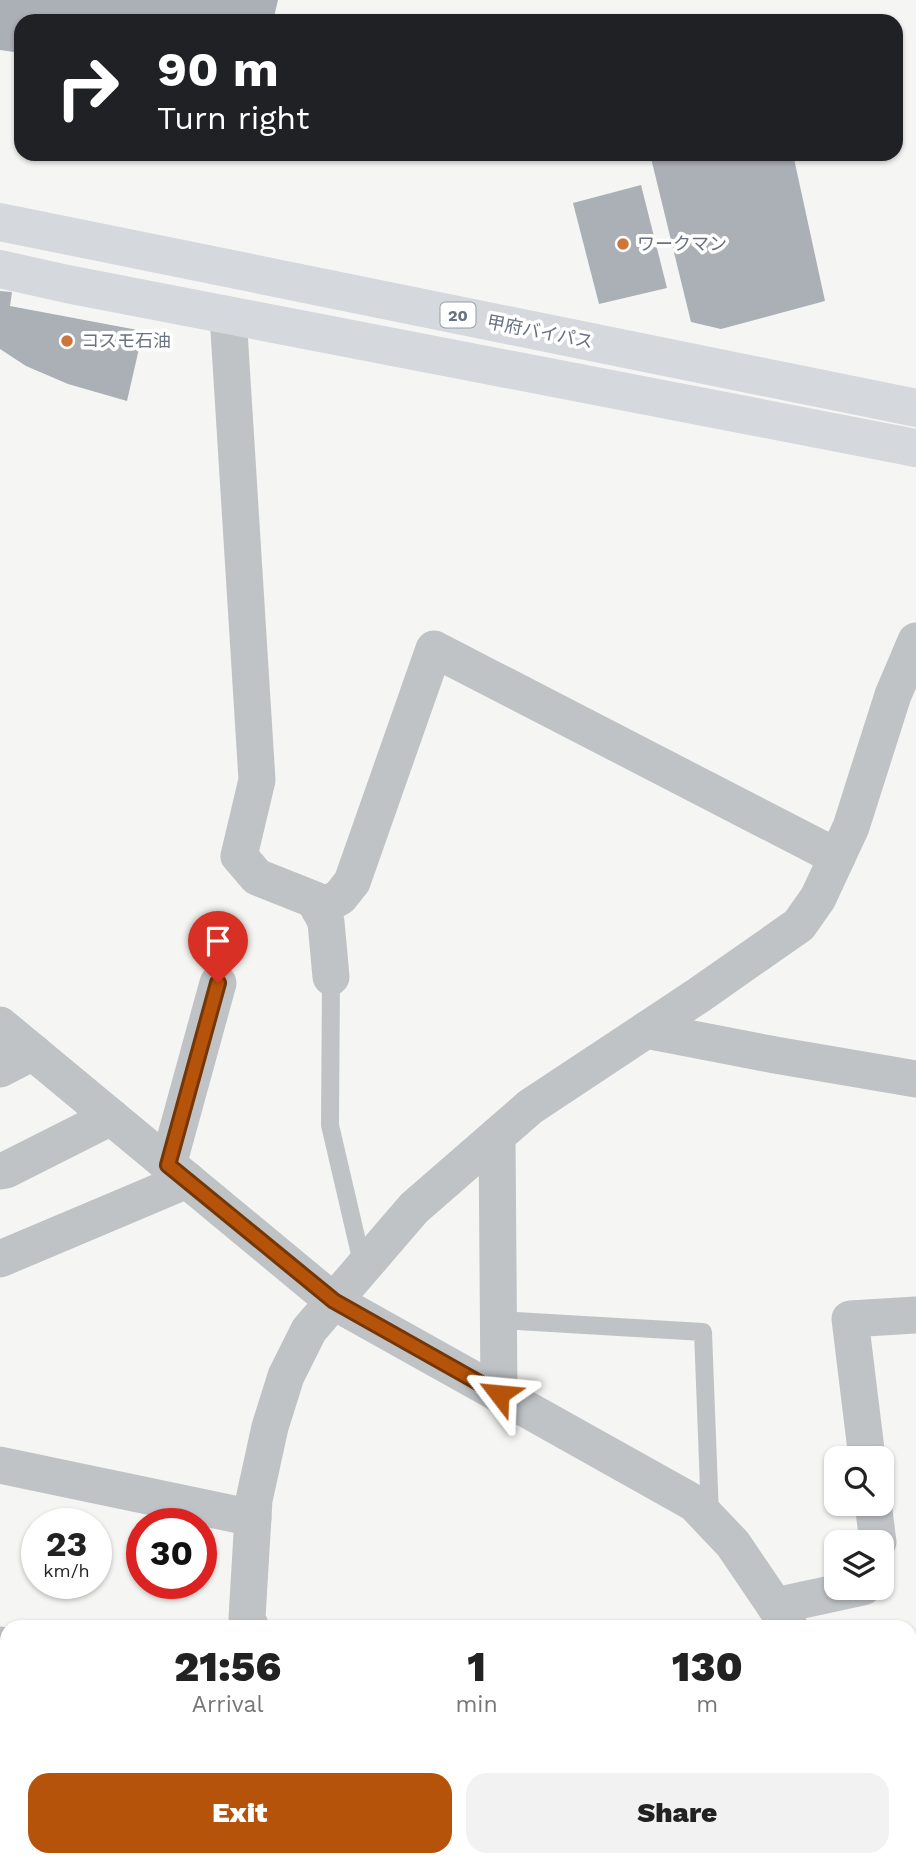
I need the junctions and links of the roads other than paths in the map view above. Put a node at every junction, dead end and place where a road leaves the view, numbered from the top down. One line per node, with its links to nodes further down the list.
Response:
1 (0, 222): 4 (highway, 甲府バイパス / 20)
2 (0, 269): 3 (highway)
3 (228, 315): 5 (highway); 8 (street)
4 (916, 408)
5 (916, 448)
6 (916, 641): 7 (street)
7 (837, 857): 8 (street); 12 (street)
8 (319, 909): 9 (street)
9 (331, 977): 21 (lane)
10 (218, 983): 19 (street)
11 (0, 1025): 13 (street)
12 (646, 1030): 15 (street); 17 (street)
13 (33, 1052): 14 (street); 16 (street)
14 (0, 1069)
15 (916, 1079)
16 (111, 1117): 18 (street); 19 (street)
17 (497, 1136): 21 (street); 24 (street)
18 (0, 1171)
19 (177, 1172): 20 (street); 22 (street)
20 (0, 1259)
21 (363, 1268): 22 (street)
22 (334, 1301): 25 (street); 28 (street)
23 (916, 1315): 26 (street)
24 (498, 1320): 25 (street); 29 (lane)
25 (499, 1394): 29 (street)
26 (866, 1446)
27 (0, 1465): 28 (street)
28 (253, 1518): 32 (street)
29 (710, 1521): 31 (street)
30 (828, 1600): 31 (street)
31 (783, 1617)
32 (248, 1620)

